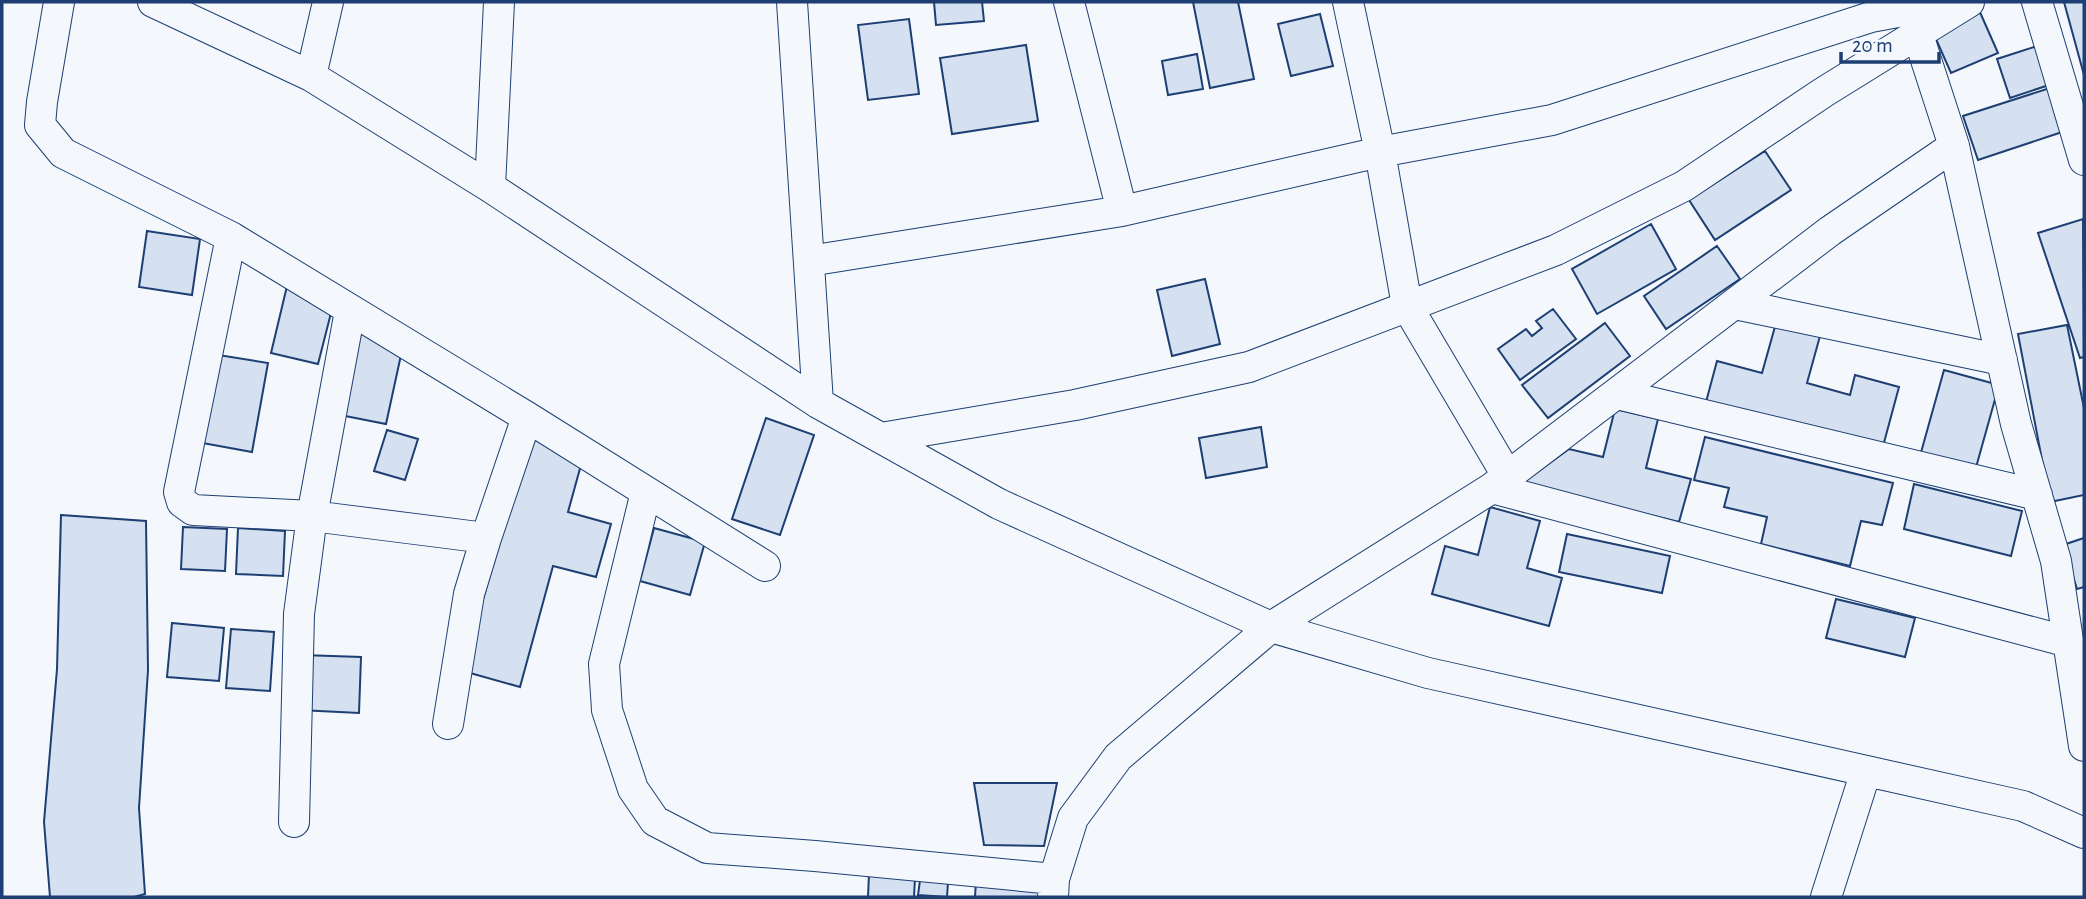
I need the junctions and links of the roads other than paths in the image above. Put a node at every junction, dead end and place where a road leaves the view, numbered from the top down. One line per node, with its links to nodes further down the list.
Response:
1 (59, 2): 18 (street)
2 (153, 2): 12 (street)
3 (328, 2): 12 (street)
4 (499, 2): 16 (street)
5 (792, 2): 19 (street)
6 (1069, 2): 17 (street)
7 (1348, 2): 14 (street)
8 (1951, 2): 14 (street)
9 (1969, 2): 11 (street)
10 (2037, 2): 15 (street)
11 (1917, 32): 13 (street); 21 (street)
12 (311, 76): 16 (street)
13 (1954, 146): 20 (street); 23 (street)
14 (1380, 152): 17 (street); 21 (street)
15 (2084, 160)
16 (490, 187): 25 (street)
17 (1122, 211): 19 (street)
18 (231, 237): 22 (street); 31 (street)
19 (809, 261): 25 (street)
20 (1735, 304): 23 (street); 24 (street)
21 (1407, 306): 27 (street); 28 (street)
22 (350, 311): 26 (street); 31 (street)
23 (2002, 360): 30 (street)
24 (1617, 394): 28 (street); 30 (street)
25 (818, 404): 27 (street)
26 (527, 417): 29 (street); 32 (street)
27 (881, 438): 34 (street)
28 (1500, 482): 34 (street); 35 (street)
29 (646, 492): 33 (street); 43 (street)
30 (2037, 495): 35 (street)
31 (312, 516): 32 (street); 41 (street)
32 (485, 538): 36 (street)
33 (765, 566)
34 (1271, 627): 38 (street); 43 (street)
35 (2069, 642): 37 (street)
36 (447, 724)
37 (2084, 746)
38 (1866, 771): 39 (street); 44 (street)
39 (2023, 806): 40 (street); 42 (street)
40 (2084, 810)
41 (294, 822)
42 (2084, 833)
43 (1054, 888)
44 (1826, 897)

